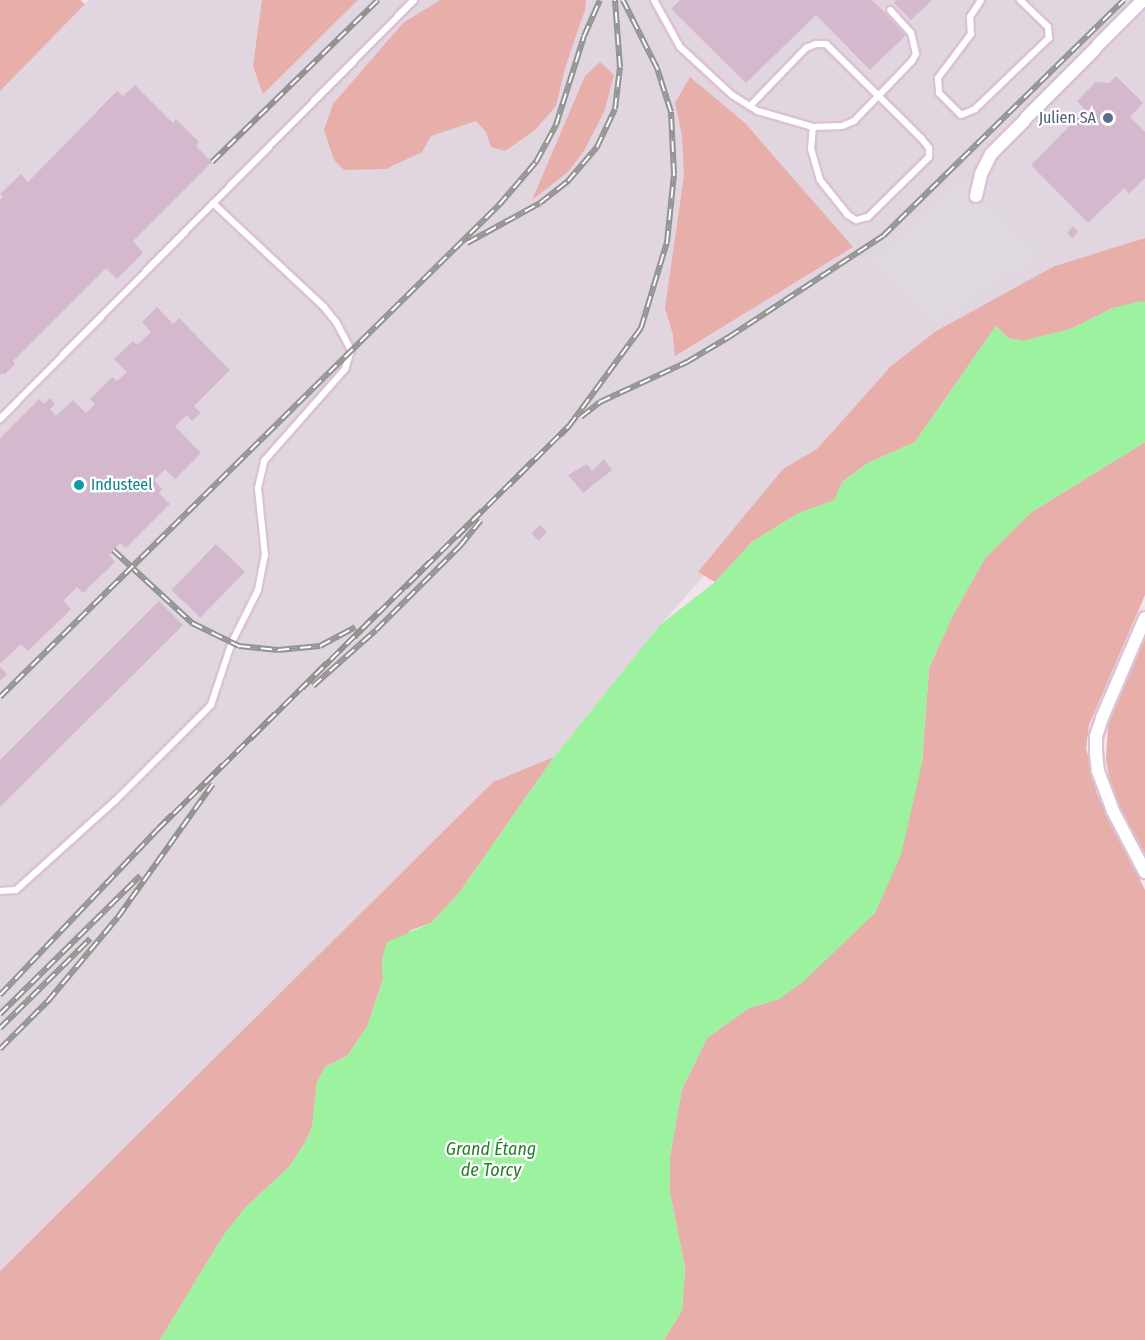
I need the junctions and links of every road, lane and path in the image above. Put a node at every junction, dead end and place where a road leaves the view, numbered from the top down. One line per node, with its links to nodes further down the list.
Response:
1 (414, 0): 11 (lane)
2 (654, 0): 8 (lane)
3 (981, 0): 4 (lane)
4 (1020, 0)
5 (1143, 0): 10 (street)
6 (890, 10): 7 (lane)
7 (880, 97): 8 (lane); 9 (lane); 9 (lane)
8 (750, 106): 9 (lane)
9 (813, 127)
10 (976, 196)
11 (213, 203): 12 (lane); 15 (lane)
12 (0, 419)
13 (1145, 618): 14 (street)
14 (1145, 872)
15 (0, 891)

